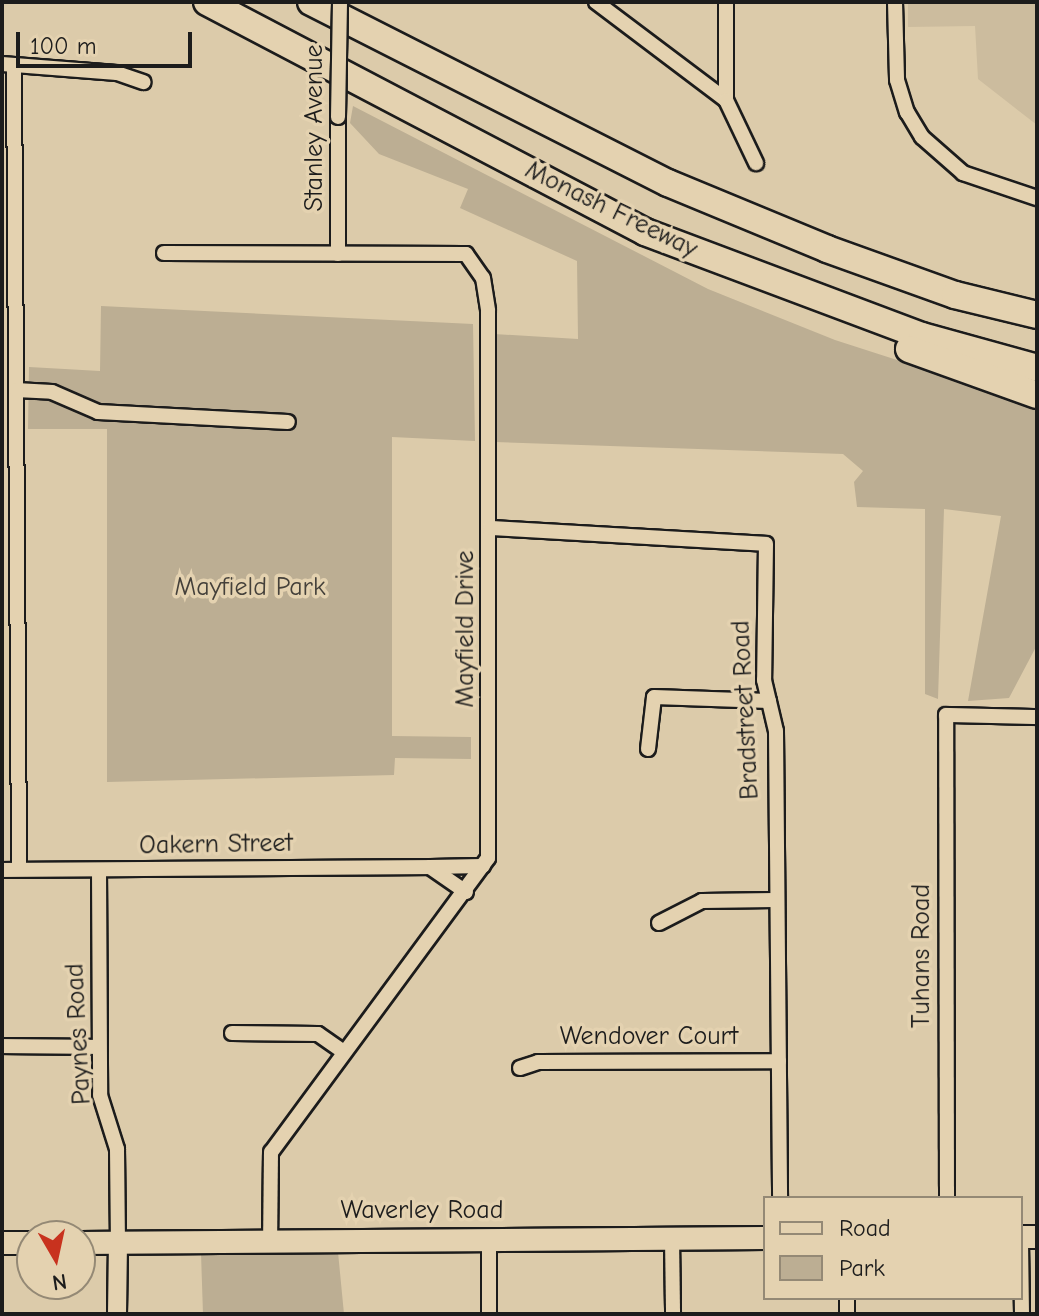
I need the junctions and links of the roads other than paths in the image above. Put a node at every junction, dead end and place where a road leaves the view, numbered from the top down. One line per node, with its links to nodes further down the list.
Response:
1 (207, 2): 12 (highway, Monash Freeway)
2 (311, 2): 13 (highway, Monash Freeway)
3 (340, 2): 15 (street, Stanley Avenue, bridge)
4 (596, 2): 9 (street)
5 (726, 2): 9 (street)
6 (895, 2): 11 (street)
7 (8, 65): 8 (street); 19 (street)
8 (143, 82)
9 (726, 100): 10 (street)
10 (756, 163)
11 (1037, 198)
12 (645, 232): 18 (highway, Monash Freeway); 20 (highway)
13 (827, 249): 16 (highway); 17 (highway, Monash Freeway)
14 (164, 253): 15 (street, Mayfield Drive)
15 (338, 254): 23 (street, Mayfield Drive)
16 (1037, 297)
17 (1037, 315)
18 (1037, 368)
19 (16, 390): 21 (street); 22 (street)
20 (1037, 395)
21 (288, 422)
22 (9, 425): 29 (street)
23 (490, 528): 24 (street, Bradstreet Road); 27 (street, Mayfield Drive)
24 (769, 701): 26 (street); 33 (street, Bradstreet Road)
25 (1037, 717): 42 (street, Tuhans Road)
26 (648, 749)
27 (483, 866): 28 (street, Oakern Street); 32 (street, Mayfield Drive)
28 (430, 867): 31 (street, Oakern Street); 32 (street)
29 (19, 869): 30 (street, Oakern Street); 31 (street, Oakern Street)
30 (2, 870)
31 (99, 870): 37 (street, Paynes Road)
32 (466, 892): 38 (street, Mayfield Drive)
33 (775, 900): 34 (street); 39 (street, Bradstreet Road)
34 (659, 923)
35 (232, 1033): 38 (street)
36 (2, 1046): 37 (street)
37 (99, 1047): 47 (street, Paynes Road)
38 (341, 1050): 46 (street, Mayfield Drive)
39 (779, 1061): 40 (street, Wendover Court); 41 (street, Bradstreet Road)
40 (520, 1068)
41 (780, 1196)
42 (947, 1196)
43 (672, 1238): 44 (main road, Waverley Road); 45 (main road, Waverley Road); 51 (street)
44 (763, 1238)
45 (489, 1239): 46 (main road, Waverley Road); 50 (street)
46 (270, 1241): 47 (main road, Waverley Road)
47 (118, 1242): 48 (main road, Waverley Road); 49 (street)
48 (96, 1243)
49 (117, 1314)
50 (489, 1314)
51 (673, 1314)

